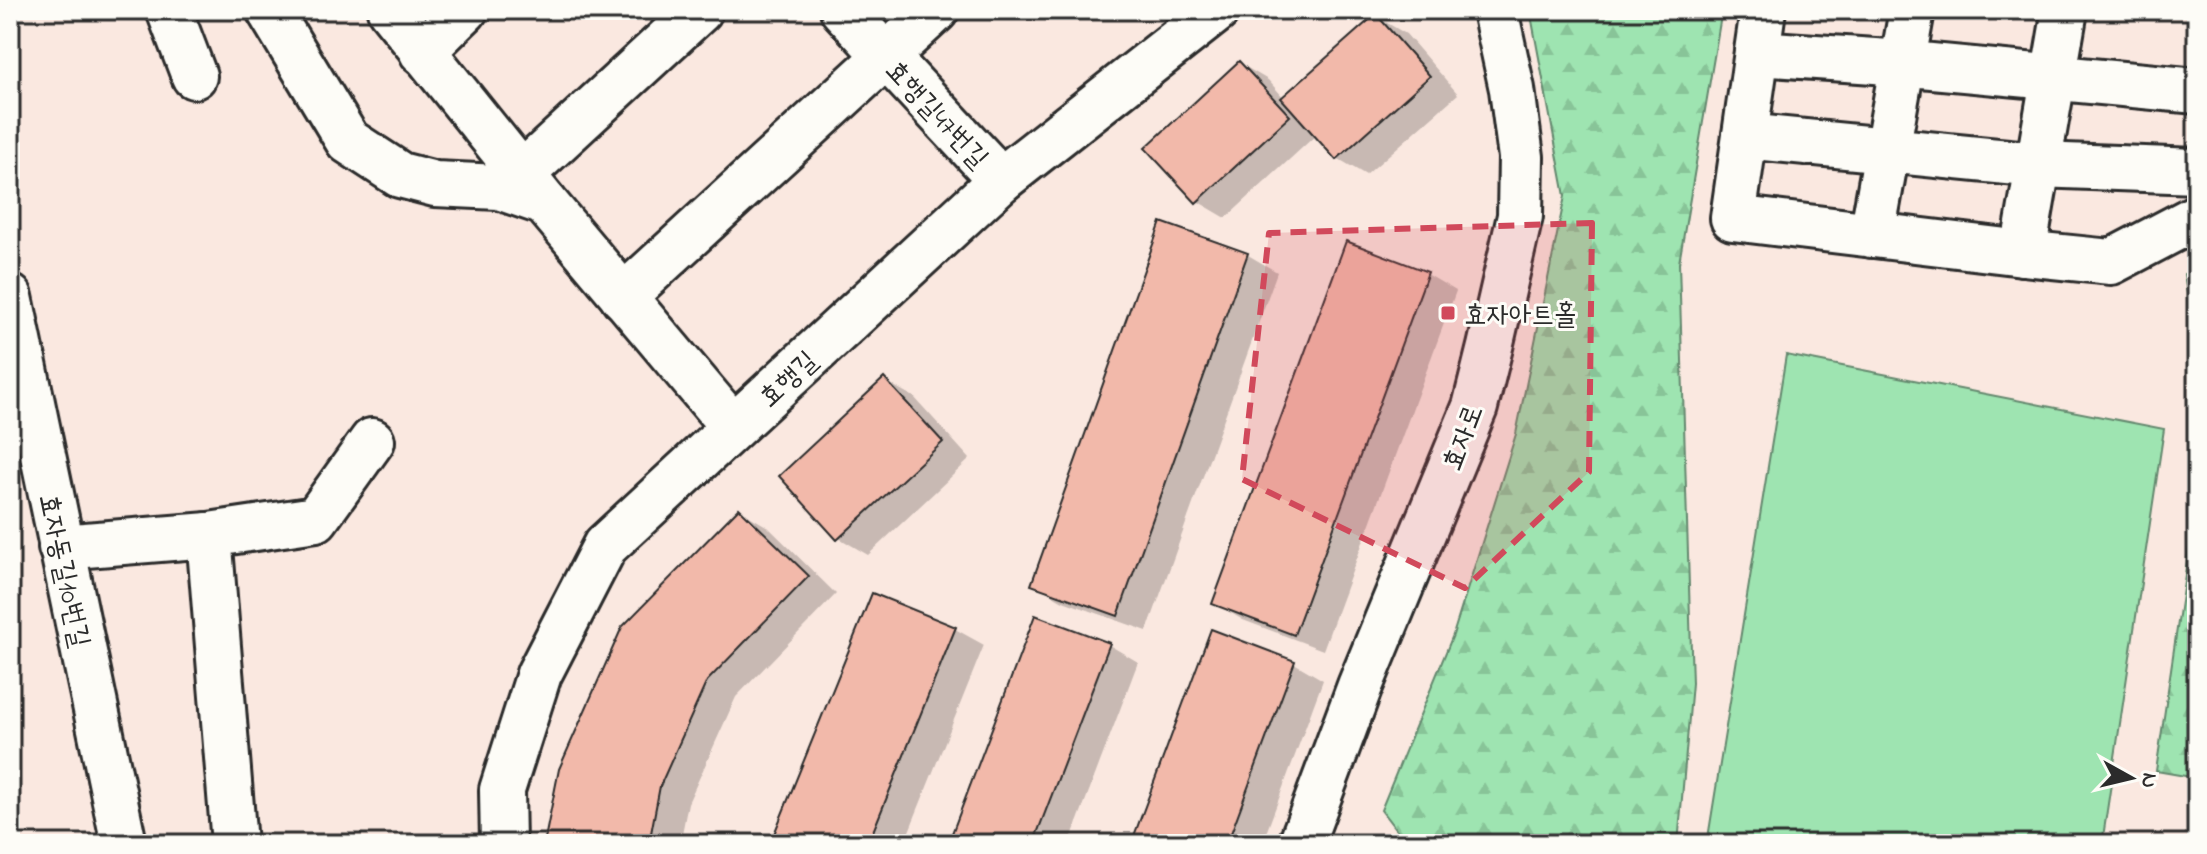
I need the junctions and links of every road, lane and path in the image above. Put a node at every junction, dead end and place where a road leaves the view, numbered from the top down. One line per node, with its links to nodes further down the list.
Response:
1 (169, 10): 17 (street)
2 (269, 10): 25 (street)
3 (390, 10): 13 (street)
4 (465, 10): 13 (street)
5 (700, 10): 25 (street)
6 (843, 10): 15 (street, 효행길47번길)
7 (936, 10): 15 (street)
8 (1217, 10): 24 (street, 효행길)
9 (1495, 10): 38 (street, 효자로)
10 (1763, 10): 14 (street)
11 (1912, 10): 16 (street)
12 (2065, 10): 18 (street)
13 (422, 52): 25 (street)
14 (1757, 53): 16 (street); 20 (street)
15 (884, 55): 24 (street, 효행길47번길); 30 (street)
16 (1903, 63): 18 (street); 21 (street)
17 (194, 76)
18 (2053, 77): 19 (street); 22 (street)
19 (2197, 91)
20 (1745, 136): 21 (street); 27 (street)
21 (1888, 150): 22 (street); 27 (street)
22 (2038, 165): 23 (street); 28 (street)
23 (2197, 171)
24 (1001, 180): 31 (street, 효행길)
25 (533, 189): 30 (street)
26 (2195, 205): 28 (street)
27 (1872, 235): 28 (street)
28 (2023, 253)
29 (10, 297): 34 (street, 효자동길10번길)
30 (623, 297): 31 (street)
31 (733, 427): 37 (street, 효행길)
32 (372, 441): 33 (street)
33 (209, 535): 34 (street); 36 (street)
34 (61, 547): 35 (street, 효자동길10번길)
35 (124, 844)
36 (234, 844)
37 (503, 844)
38 (1301, 844)

